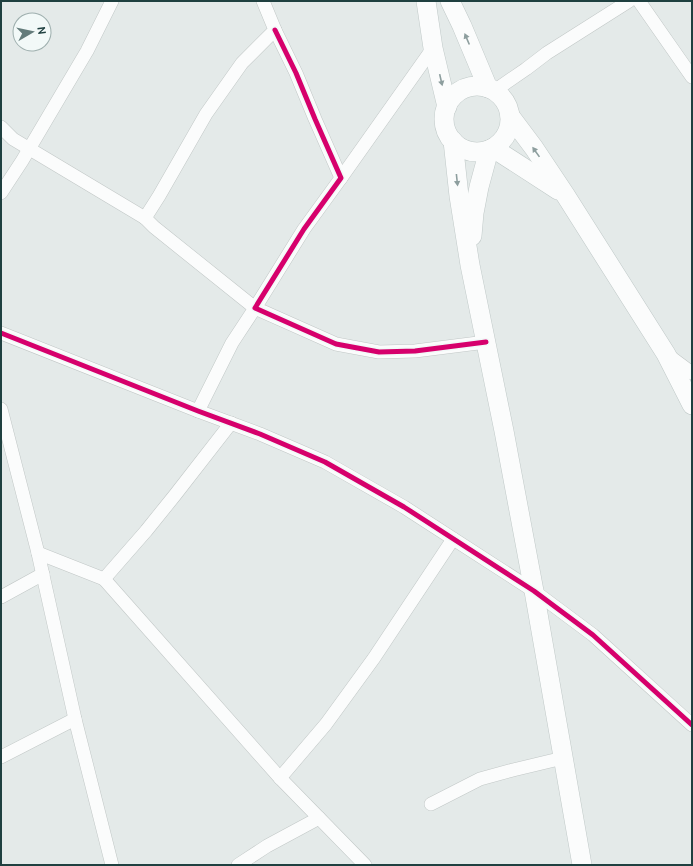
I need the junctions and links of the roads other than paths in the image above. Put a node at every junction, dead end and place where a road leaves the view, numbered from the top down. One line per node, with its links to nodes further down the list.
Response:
1 (112, 1): 15 (street)
2 (263, 1): 7 (street)
3 (426, 1): 8 (main road)
4 (450, 1): 10 (main road, one-way to 4)
5 (629, 1): 10 (street)
6 (639, 1): 9 (street)
7 (275, 30): 17 (street); 20 (street)
8 (434, 48): 11 (main road, one-way to 11); 17 (street)
9 (692, 77)
10 (491, 89): 11 (main road); 12 (main road)
11 (447, 107): 14 (main road)
12 (510, 116): 16 (main road); 19 (main road, one-way to 12)
13 (1, 127): 15 (street)
14 (453, 141): 16 (main road); 21 (main road, one-way to 21)
15 (28, 149): 18 (street); 20 (street)
16 (491, 149): 19 (main road); 21 (main road)
17 (341, 178): 22 (street)
18 (1, 193)
19 (566, 196): 25 (main road)
20 (144, 218): 22 (street)
21 (470, 265): 24 (main road)
22 (255, 308): 24 (street); 29 (street)
23 (1, 333): 29 (street)
24 (486, 342): 35 (main road)
25 (666, 354): 26 (street); 27 (main road)
26 (692, 373)
27 (692, 405)
28 (1, 410): 32 (street)
29 (198, 411): 30 (street)
30 (230, 423): 31 (street); 34 (street)
31 (453, 539): 35 (street); 41 (street)
32 (38, 553): 33 (street); 34 (street)
33 (43, 574): 36 (street); 37 (street)
34 (104, 579): 41 (street)
35 (534, 591): 38 (street); 40 (main road)
36 (1, 597)
37 (75, 719): 39 (street); 44 (street)
38 (692, 725)
39 (1, 757)
40 (563, 758): 42 (street); 47 (main road)
41 (280, 778): 43 (street)
42 (431, 804)
43 (319, 818): 45 (street); 46 (street)
44 (112, 865)
45 (238, 865)
46 (365, 865)
47 (582, 865)

